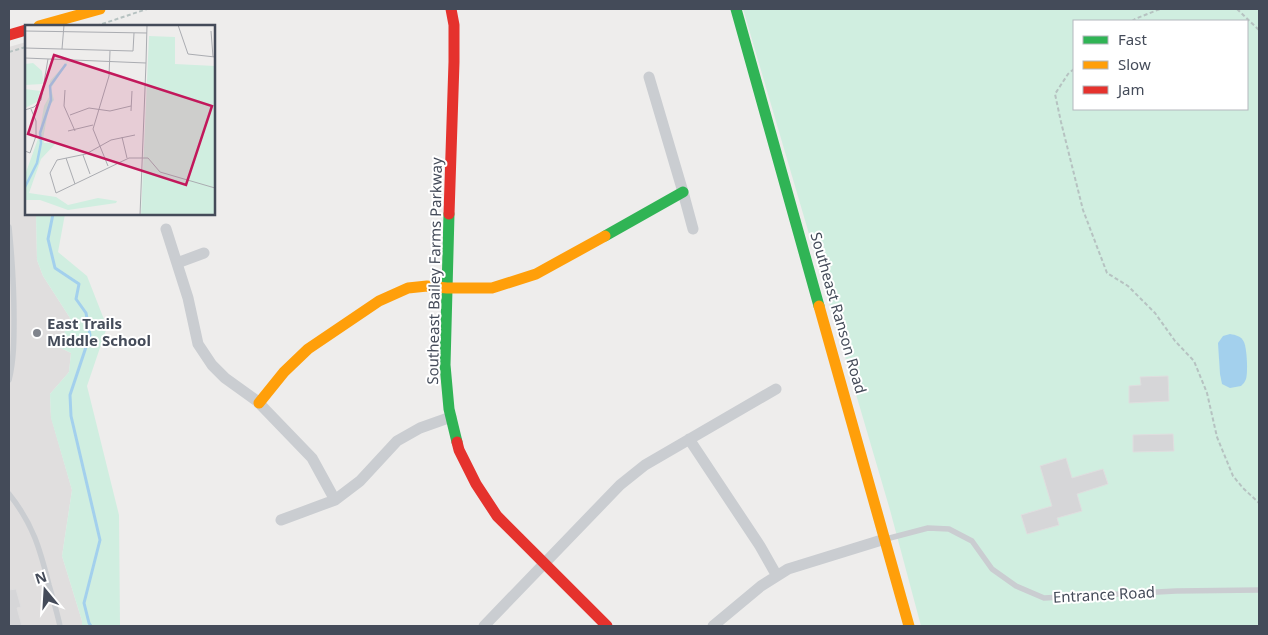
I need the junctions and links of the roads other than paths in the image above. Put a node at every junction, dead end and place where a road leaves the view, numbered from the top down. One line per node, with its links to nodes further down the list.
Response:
1 (100, 9): 4 (street)
2 (451, 9): 14 (street, Southeast Bailey Farms Parkway)
3 (736, 9): 23 (street, Southeast Ranson Road)
4 (43, 25)
5 (25, 30): 6 (street)
6 (9, 35)
7 (650, 77): 8 (street)
8 (683, 192): 11 (street); 14 (street)
9 (9, 226): 15 (lane)
10 (166, 229): 13 (street)
11 (693, 229)
12 (204, 253): 13 (street)
13 (177, 263): 17 (street)
14 (447, 288): 17 (street); 18 (street, Southeast Bailey Farms Parkway)
15 (9, 380)
16 (776, 389): 19 (street)
17 (259, 402): 21 (street)
18 (451, 417): 21 (street); 24 (street, Southeast Bailey Farms Parkway)
19 (689, 439): 24 (street); 25 (street)
20 (9, 494): 27 (lane)
21 (335, 500): 22 (street)
22 (280, 520)
23 (885, 539): 25 (street); 26 (lane, Entrance Road); 31 (street, Southeast Ranson Road)
24 (544, 563): 28 (street); 29 (street, Southeast Bailey Farms Parkway)
25 (777, 576): 30 (street)
26 (1259, 590)
27 (60, 626)
28 (484, 626)
29 (606, 626)
30 (713, 626)
31 (909, 626)

